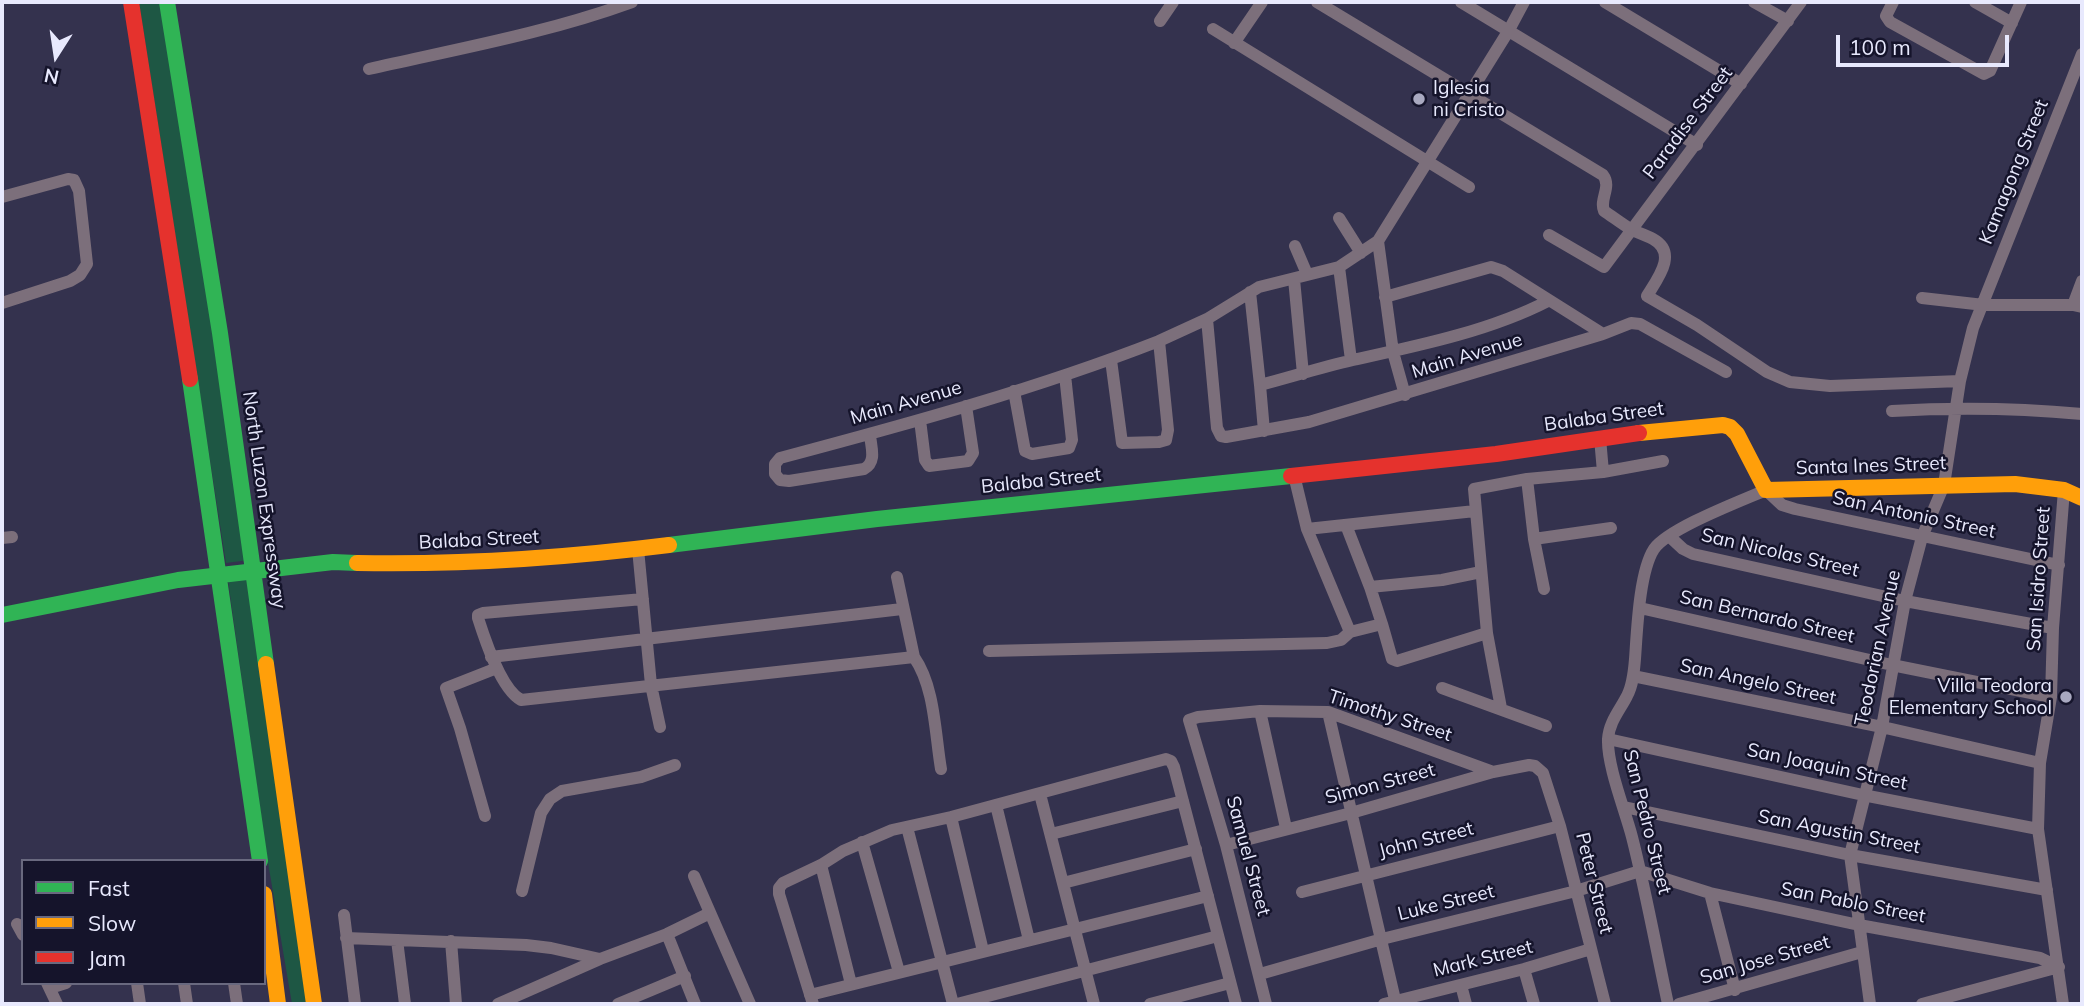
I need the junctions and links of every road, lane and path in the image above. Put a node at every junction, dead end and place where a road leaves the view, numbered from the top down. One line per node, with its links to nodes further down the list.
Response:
1 (131, 2): 136 (main road)
2 (167, 2): 187 (main road, North Luzon Expressway)
3 (632, 2): 22 (street)
4 (1173, 2): 15 (street)
5 (1262, 2): 20 (street)
6 (1317, 2): 24 (street)
7 (1461, 2): 19 (street)
8 (1524, 2): 19 (street, Main Avenue)
9 (1605, 2): 23 (street)
10 (1754, 2): 16 (street)
11 (1801, 2): 16 (street, Paradise Street)
12 (1893, 2): 17 (street)
13 (1975, 2): 17 (street)
14 (2021, 2): 17 (street)
15 (1160, 21)
16 (1788, 21): 23 (street, Paradise Street)
17 (2012, 23)
18 (1213, 29): 20 (street)
19 (1509, 30): 24 (street, Main Avenue); 25 (street)
20 (1234, 43): 26 (street)
21 (2082, 54): 44 (street, Kamagong Street)
22 (369, 69)
23 (1741, 84): 25 (street, Paradise Street)
24 (1469, 93): 26 (street, Main Avenue); 30 (street)
25 (1697, 145): 30 (street, Paradise Street)
26 (1427, 161): 27 (street); 32 (street, Main Avenue)
27 (1469, 187)
28 (2, 197): 43 (street)
29 (1339, 218): 34 (street)
30 (1633, 230): 31 (street, Paradise Street); 55 (street)
31 (1549, 235)
32 (1378, 241): 34 (street, Main Avenue); 40 (street)
33 (1295, 246): 36 (street)
34 (1361, 253): 35 (street, Main Avenue)
35 (1339, 267): 36 (street, Main Avenue); 51 (street)
36 (1307, 274): 37 (street, Main Avenue)
37 (1294, 279): 39 (street, Main Avenue); 53 (street)
38 (2082, 281): 45 (street)
39 (1250, 292): 46 (street, Main Avenue); 56 (street)
40 (1385, 297): 42 (street); 49 (street)
41 (1922, 298): 44 (street)
42 (1548, 301): 47 (street); 49 (street)
43 (2, 303)
44 (1984, 305): 45 (street); 55 (street, Teodorian Avenue)
45 (2078, 306)
46 (1207, 319): 48 (street, Main Avenue); 64 (street, Main Avenue)
47 (1603, 334): 52 (street, Main Avenue); 58 (street, Main Avenue)
48 (1158, 341): 50 (street, Main Avenue); 50 (street)
49 (1393, 352): 51 (street); 58 (street)
50 (1111, 360): 54 (street, Main Avenue)
51 (1351, 360): 53 (street)
52 (1727, 372)
53 (1303, 374): 56 (street)
54 (1065, 375): 57 (street, Main Avenue); 57 (street)
55 (1960, 380): 60 (street, Teodorian Avenue)
56 (1260, 386): 64 (street)
57 (1014, 391): 59 (street, Main Avenue)
58 (1405, 395): 64 (street, Main Avenue)
59 (966, 406): 63 (street, Main Avenue); 63 (street)
60 (1956, 407): 61 (street); 62 (street); 71 (street, Teodorian Avenue)
61 (1892, 411)
62 (2082, 414)
63 (920, 420): 65 (street, Main Avenue)
64 (1264, 431)
65 (870, 435): 65 (street, Main Avenue)
66 (1600, 438): 68 (street); 69 (main road, Balaba Street); 72 (main road, Balaba Street)
67 (1663, 461): 68 (street)
68 (1603, 472): 70 (street)
69 (1294, 475): 78 (street); 82 (main road, Balaba Street)
70 (1527, 479): 75 (street); 81 (street)
71 (1944, 485): 72 (main road, Santa Ines Street); 73 (main road, Santa Ines Street); 80 (street, Teodorian Avenue)
72 (1766, 490): 79 (street, Santa Ines Street); 80 (street, San Antonio Street)
73 (2064, 490): 74 (main road, Santa Ines Street); 83 (street, San Isidro Street)
74 (2082, 498)
75 (1475, 511): 76 (street); 84 (street)
76 (1346, 525): 78 (street); 86 (street)
77 (1611, 528): 81 (street)
78 (1307, 529): 95 (street)
79 (1669, 536): 89 (street, San Nicolas Street); 90 (street, San Pedro Street)
80 (1922, 537): 83 (street, San Antonio Street); 89 (street, Teodorian Avenue)
81 (1534, 539): 87 (street)
82 (638, 549): 88 (street); 92 (main road, Balaba Street)
83 (2059, 565): 94 (street, San Isidro Street)
84 (1481, 572): 86 (street); 96 (street)
85 (897, 577): 91 (street)
86 (1370, 587): 93 (street)
87 (1544, 589)
88 (643, 599): 97 (street); 100 (street)
89 (1905, 601): 94 (street, San Nicolas Street); 101 (street, Teodorian Avenue)
90 (1640, 608): 101 (street, San Bernardo Street); 102 (street, San Pedro Street)
91 (902, 609): 97 (street); 99 (street)
92 (2, 615)
93 (1382, 624): 95 (street); 96 (street)
94 (2053, 628): 105 (street, San Isidro Street)
95 (1350, 632): 98 (street)
96 (1487, 633): 106 (street)
97 (647, 638): 100 (street); 103 (street)
98 (989, 651)
99 (914, 657): 103 (street); 116 (street)
100 (494, 662): 103 (street); 125 (street)
101 (1892, 665): 105 (street, San Bernardo Street); 112 (street, Teodorian Avenue)
102 (1633, 676): 112 (street, San Angelo Street); 113 (street, San Pedro Street)
103 (651, 685): 111 (street)
104 (1442, 688): 106 (street)
105 (2051, 697): 114 (street, San Isidro Street)
106 (1501, 708): 110 (street)
107 (1260, 710): 108 (street, Timothy Street); 109 (street, Timothy Street); 129 (street)
108 (1328, 712): 117 (street, Timothy Street); 124 (street)
109 (1189, 720): 133 (street, Samuel Street)
110 (1546, 726)
111 (660, 727)
112 (1882, 727): 114 (street, San Angelo Street); 120 (street, Teodorian Avenue)
113 (1608, 739): 120 (street, San Joaquin Street); 123 (street, San Pedro Street)
114 (2040, 763): 130 (street, San Isidro Street)
115 (675, 765): 143 (street)
116 (941, 769)
117 (1493, 772): 118 (street, Simon Street); 124 (street, Simon Street)
118 (1543, 773): 127 (street, Peter Street)
119 (1040, 794): 121 (street); 122 (street); 131 (street)
120 (1863, 795): 130 (street, San Joaquin Street); 135 (street, Teodorian Avenue)
121 (1183, 801): 131 (street); 134 (street)
122 (996, 805): 126 (street); 158 (street)
123 (1624, 807): 135 (street, San Agustin Street); 138 (street, San Pedro Street)
124 (1351, 813): 129 (street, Simon Street); 139 (street)
125 (485, 816)
126 (951, 817): 128 (street); 161 (street)
127 (1560, 826): 139 (street, John Street); 144 (street, Peter Street)
128 (907, 827): 132 (street); 164 (street)
129 (1286, 828): 133 (street, Simon Street)
130 (2038, 829): 142 (street, San Isidro Street)
131 (1051, 834): 141 (street)
132 (862, 842): 137 (street); 167 (street)
133 (1226, 845): 169 (street, Samuel Street)
134 (1196, 849): 141 (street); 147 (street)
135 (1850, 855): 142 (street, San Agustin Street); 151 (street, Teodorian Avenue)
136 (260, 859)
137 (821, 865): 172 (street); 179 (street)
138 (1640, 871): 144 (street, Luke Street); 146 (street, San Pablo Street); 203 (street, San Pedro Street)
139 (1367, 875): 145 (street, John Street); 156 (street)
140 (694, 876): 149 (street)
141 (1063, 883): 152 (street)
142 (2048, 890): 165 (street, San Isidro Street)
143 (522, 891)
144 (1576, 891): 156 (street, Luke Street); 160 (street, Peter Street)
145 (1302, 892)
146 (1710, 893): 151 (street, San Pablo Street); 178 (street)
147 (1208, 896): 152 (street); 154 (street)
148 (266, 910): 186 (main road)
149 (710, 913): 153 (street); 194 (street)
150 (344, 915): 155 (street)
151 (1859, 925): 162 (street, Teodorian Avenue); 165 (street, San Pablo Street)
152 (1075, 929): 158 (street); 168 (street)
153 (667, 934): 163 (street); 170 (street)
154 (1219, 936): 168 (street); 171 (street)
155 (346, 938): 157 (street); 188 (street)
156 (1382, 939): 169 (street, Luke Street); 181 (street)
157 (397, 940): 159 (street); 189 (street)
158 (1029, 940): 161 (street)
159 (451, 941): 163 (street); 190 (street)
160 (1591, 949): 166 (street, Mark Street); 202 (street, Peter Street)
161 (983, 951): 164 (street)
162 (1862, 952): 178 (street, San Jose Street); 205 (street, Teodorian Avenue)
163 (600, 959): 191 (street)
164 (942, 961): 167 (street); 195 (street)
165 (2059, 967): 206 (street); 207 (street, San Isidro Street)
166 (1524, 969): 176 (street, Mark Street); 201 (street)
167 (899, 972): 172 (street)
168 (1085, 972): 195 (street); 196 (street)
169 (1260, 974): 199 (street, Samuel Street)
170 (685, 976): 192 (street); 193 (street)
171 (1230, 983): 180 (street); 198 (street)
172 (851, 984): 179 (street)
173 (137, 985): 183 (street)
174 (184, 985): 184 (street)
175 (234, 985): 185 (street)
176 (1461, 985): 181 (street, Mark Street); 200 (street)
177 (49, 986): 182 (street)
178 (1735, 990): 204 (street, San Jose Street)
179 (812, 1000)
180 (1185, 1000): 197 (street)
181 (1392, 1003)
182 (57, 1004)
183 (140, 1004)
184 (187, 1004)
185 (237, 1004)
186 (278, 1004)
187 (314, 1004)
188 (355, 1004)
189 (405, 1004)
190 (456, 1004)
191 (498, 1004)
192 (618, 1004)
193 (695, 1004)
194 (750, 1004)
195 (955, 1004)
196 (1094, 1004)
197 (1150, 1004)
198 (1236, 1004)
199 (1266, 1004)
200 (1465, 1004)
201 (1534, 1004)
202 (1605, 1004)
203 (1668, 1004)
204 (1679, 1004)
205 (1870, 1004)
206 (1922, 1004)
207 (2063, 1004)

